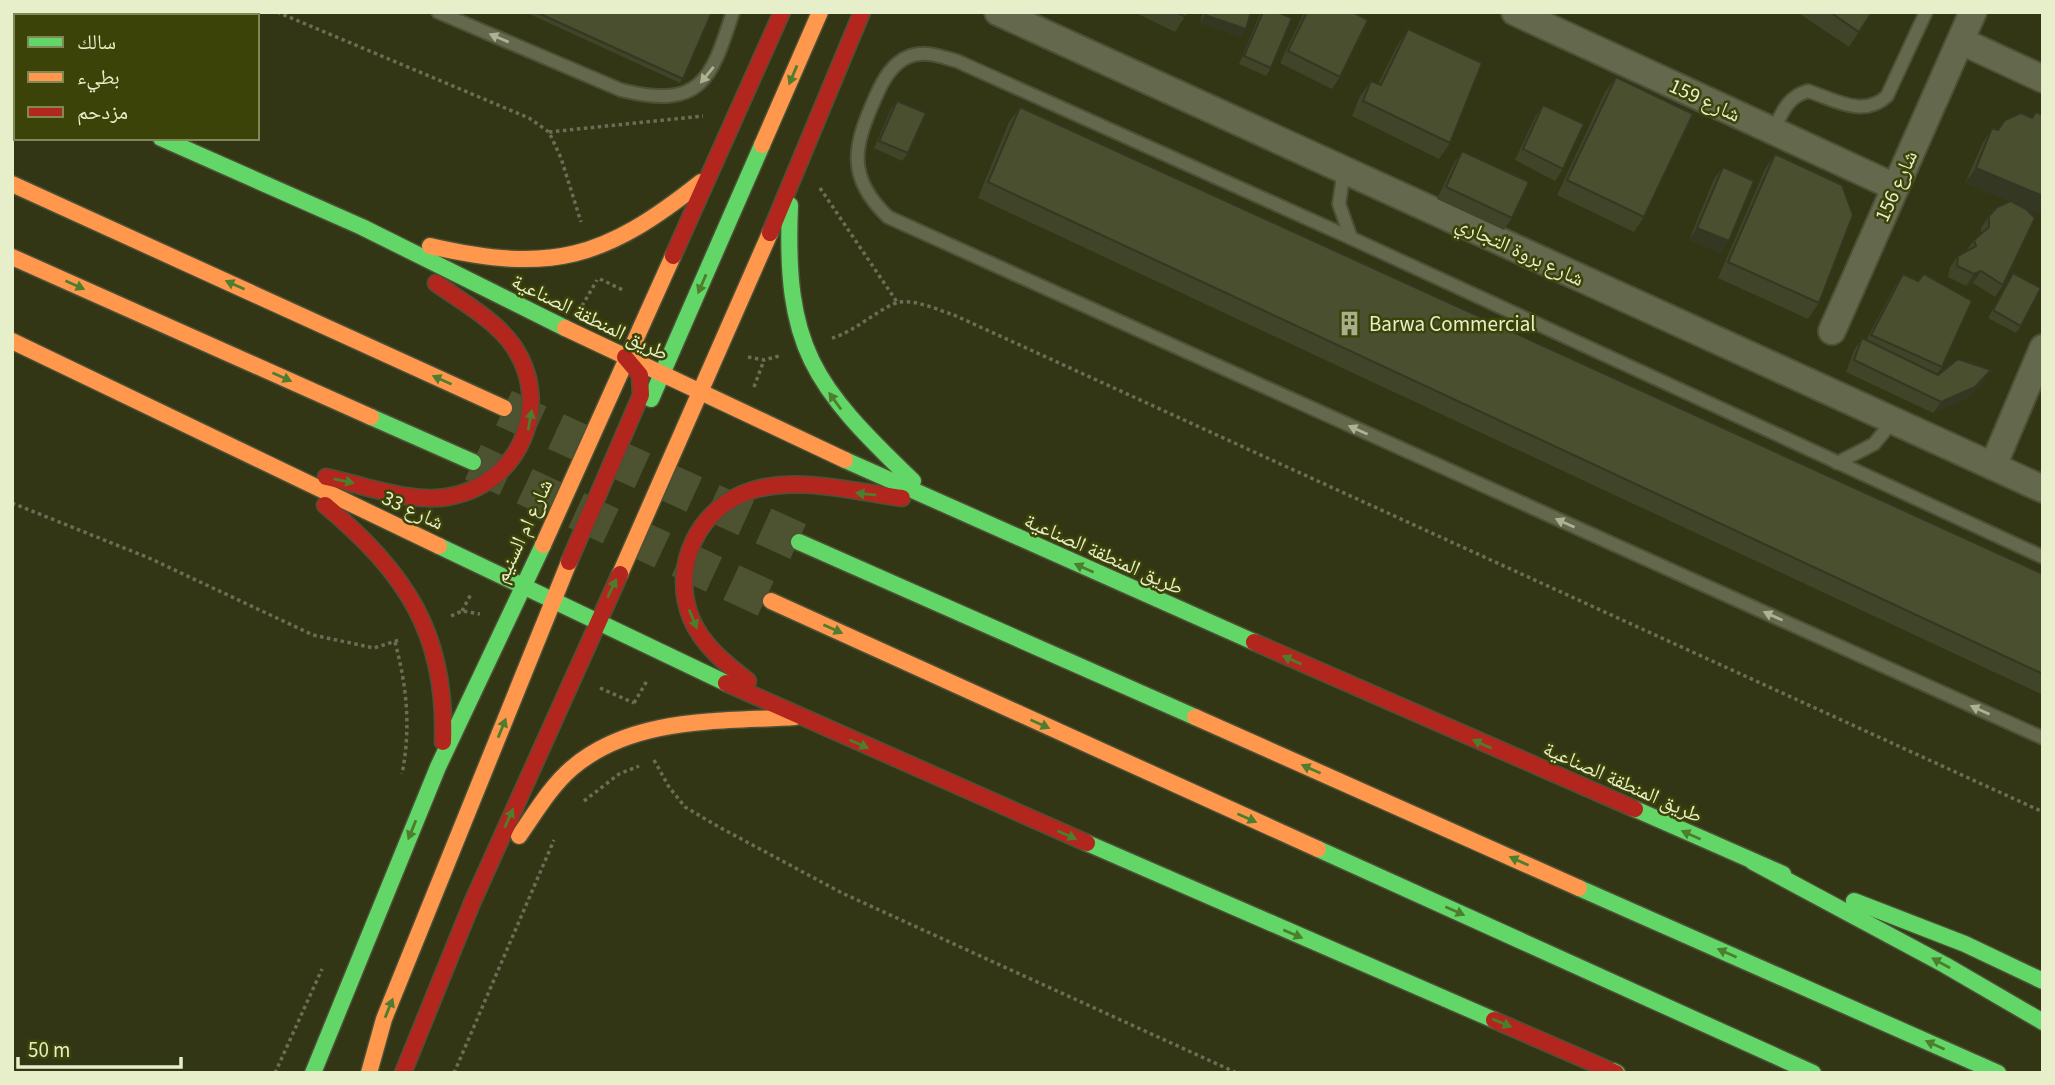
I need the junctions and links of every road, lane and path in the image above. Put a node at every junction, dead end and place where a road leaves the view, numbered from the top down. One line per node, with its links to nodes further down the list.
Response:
1 (277, 12): 16 (path)
2 (438, 12): 3 (lane, one-way to 2)
3 (733, 12)
4 (782, 12): 14 (main road, شارع ام السنيم)
5 (820, 12): 36 (main road, one-way to 36)
6 (880, 12): 11 (street)
7 (999, 12): 19 (street, شارع بروة التجاري)
8 (1515, 12): 15 (street, شارع 159)
9 (1926, 12): 15 (lane)
10 (1973, 12): 12 (street, شارع 156)
11 (858, 24): 18 (main road)
12 (1961, 41): 13 (street); 23 (street, شارع 156)
13 (2043, 79)
14 (737, 113): 16 (path); 20 (main road, شارع ام السنيم)
15 (1773, 131): 23 (street, شارع 159)
16 (549, 132): 26 (path)
17 (166, 140): 24 (main road, طريق المنطقة الصناعية)
18 (800, 158): 21 (main road); 28 (path)
19 (1344, 170): 25 (lane); 39 (street, شارع بروة التجاري)
20 (710, 174): 26 (main road); 29 (main road, شارع ام السنيم)
21 (792, 176): 32 (main road); 34 (main road)
22 (12, 184): 38 (main road, one-way to 22)
23 (1895, 187): 30 (street, شارع 156)
24 (362, 227): 26 (main road); 35 (main road, طريق المنطقة الصناعية); 43 (main road, one-way to 24)
25 (1351, 239): 41 (lane); 54 (lane, one-way to 25)
26 (590, 253): 29 (path)
27 (12, 257): 40 (main road, one-way to 40)
28 (897, 302): 34 (path); 59 (path)
29 (650, 303): 35 (main road, شارع ام السنيم)
30 (1832, 331)
31 (12, 341): 43 (main road, شارع 33)
32 (723, 344): 34 (path); 37 (main road)
33 (2043, 348): 42 (street)
34 (804, 349): 45 (main road, one-way to 34)
35 (625, 357): 36 (main road, طريق المنطقة الصناعية); 48 (main road, شارع ام السنيم); 49 (main road)
36 (662, 376): 37 (main road, طريق المنطقة الصناعية); 51 (main road)
37 (700, 394): 45 (main road, طريق المنطقة الصناعية); 51 (main road, one-way to 37)
38 (504, 408)
39 (1892, 422): 41 (lane); 42 (street, شارع بروة التجاري)
40 (473, 462)
41 (1837, 463): 47 (lane)
42 (1993, 466): 44 (street, شارع بروة التجاري)
43 (276, 468): 48 (main road, شارع 33); 56 (main road)
44 (2043, 489)
45 (934, 501): 53 (main road, one-way to 53); 61 (main road, طريق المنطقة الصناعية, one-way to 45)
46 (799, 542): 75 (main road, one-way to 46)
47 (2043, 557)
48 (521, 585): 49 (main road, شارع 33); 56 (main road, شارع ام السنيم)
49 (553, 600): 51 (main road, شارع 33); 71 (main road, one-way to 49)
50 (771, 601): 74 (main road, one-way to 74)
51 (597, 621): 53 (main road, شارع 33); 63 (main road, one-way to 51)
52 (395, 642): 57 (path)
53 (796, 717): 63 (main road); 68 (main road, one-way to 68)
54 (2043, 738)
55 (653, 760): 58 (path)
56 (438, 767): 62 (main road, شارع ام السنيم, one-way to 62)
57 (401, 776)
58 (577, 807)
59 (2043, 813)
60 (559, 831): 73 (path)
61 (1753, 862): 65 (main road, طريق المنطقة الصناعية); 67 (main road, one-way to 61)
62 (395, 871): 66 (main road); 70 (main road, شارع ام السنيم)
63 (472, 903): 72 (main road)
64 (326, 960): 69 (path)
65 (2043, 981)
66 (363, 992)
67 (2043, 1022)
68 (1615, 1072)
69 (275, 1073)
70 (313, 1073)
71 (369, 1073)
72 (403, 1073)
73 (454, 1073)
74 (1813, 1073)
75 (1998, 1073)

